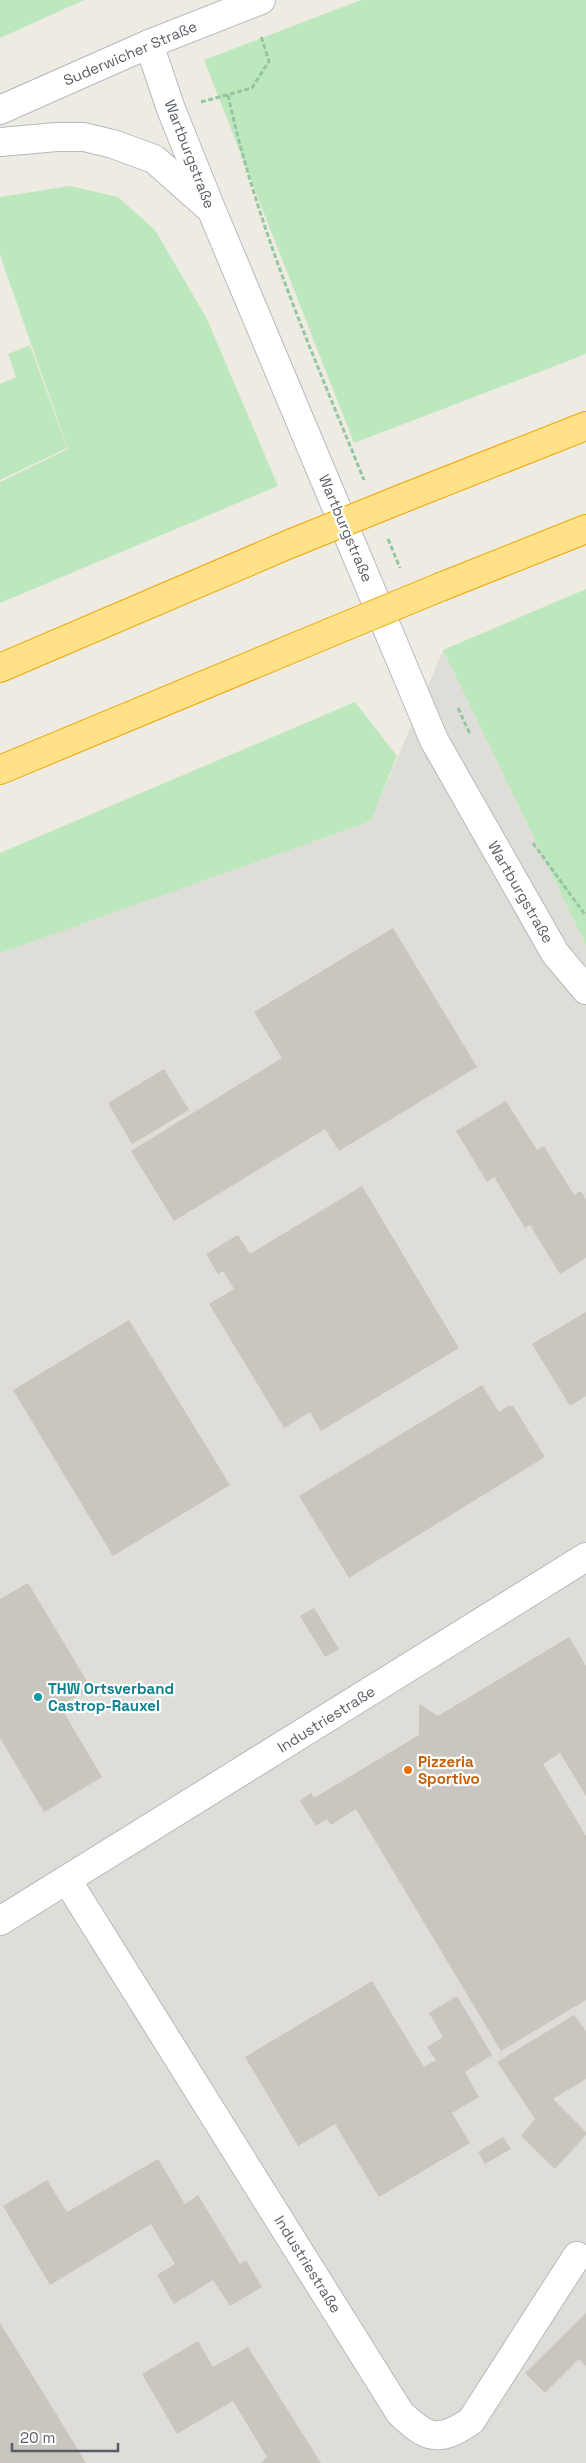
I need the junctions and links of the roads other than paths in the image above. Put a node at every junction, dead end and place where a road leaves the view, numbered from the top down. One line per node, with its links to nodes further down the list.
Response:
1 (256, 2): 2 (street, Suderwicher Straße)
2 (149, 44): 3 (street, Suderwicher Straße); 5 (street, Wartburgstraße)
3 (0, 110)
4 (0, 142): 5 (street)
5 (212, 211): 10 (street, Wartburgstraße)
6 (586, 426): 8 (highway, bridge)
7 (586, 529): 9 (highway, bridge)
8 (0, 668)
9 (0, 770)
10 (586, 990)
11 (586, 1557): 12 (street, Industriestraße)
12 (67, 1880): 13 (street, Industriestraße); 14 (street, Industriestraße)
13 (0, 1921)
14 (577, 2256)

